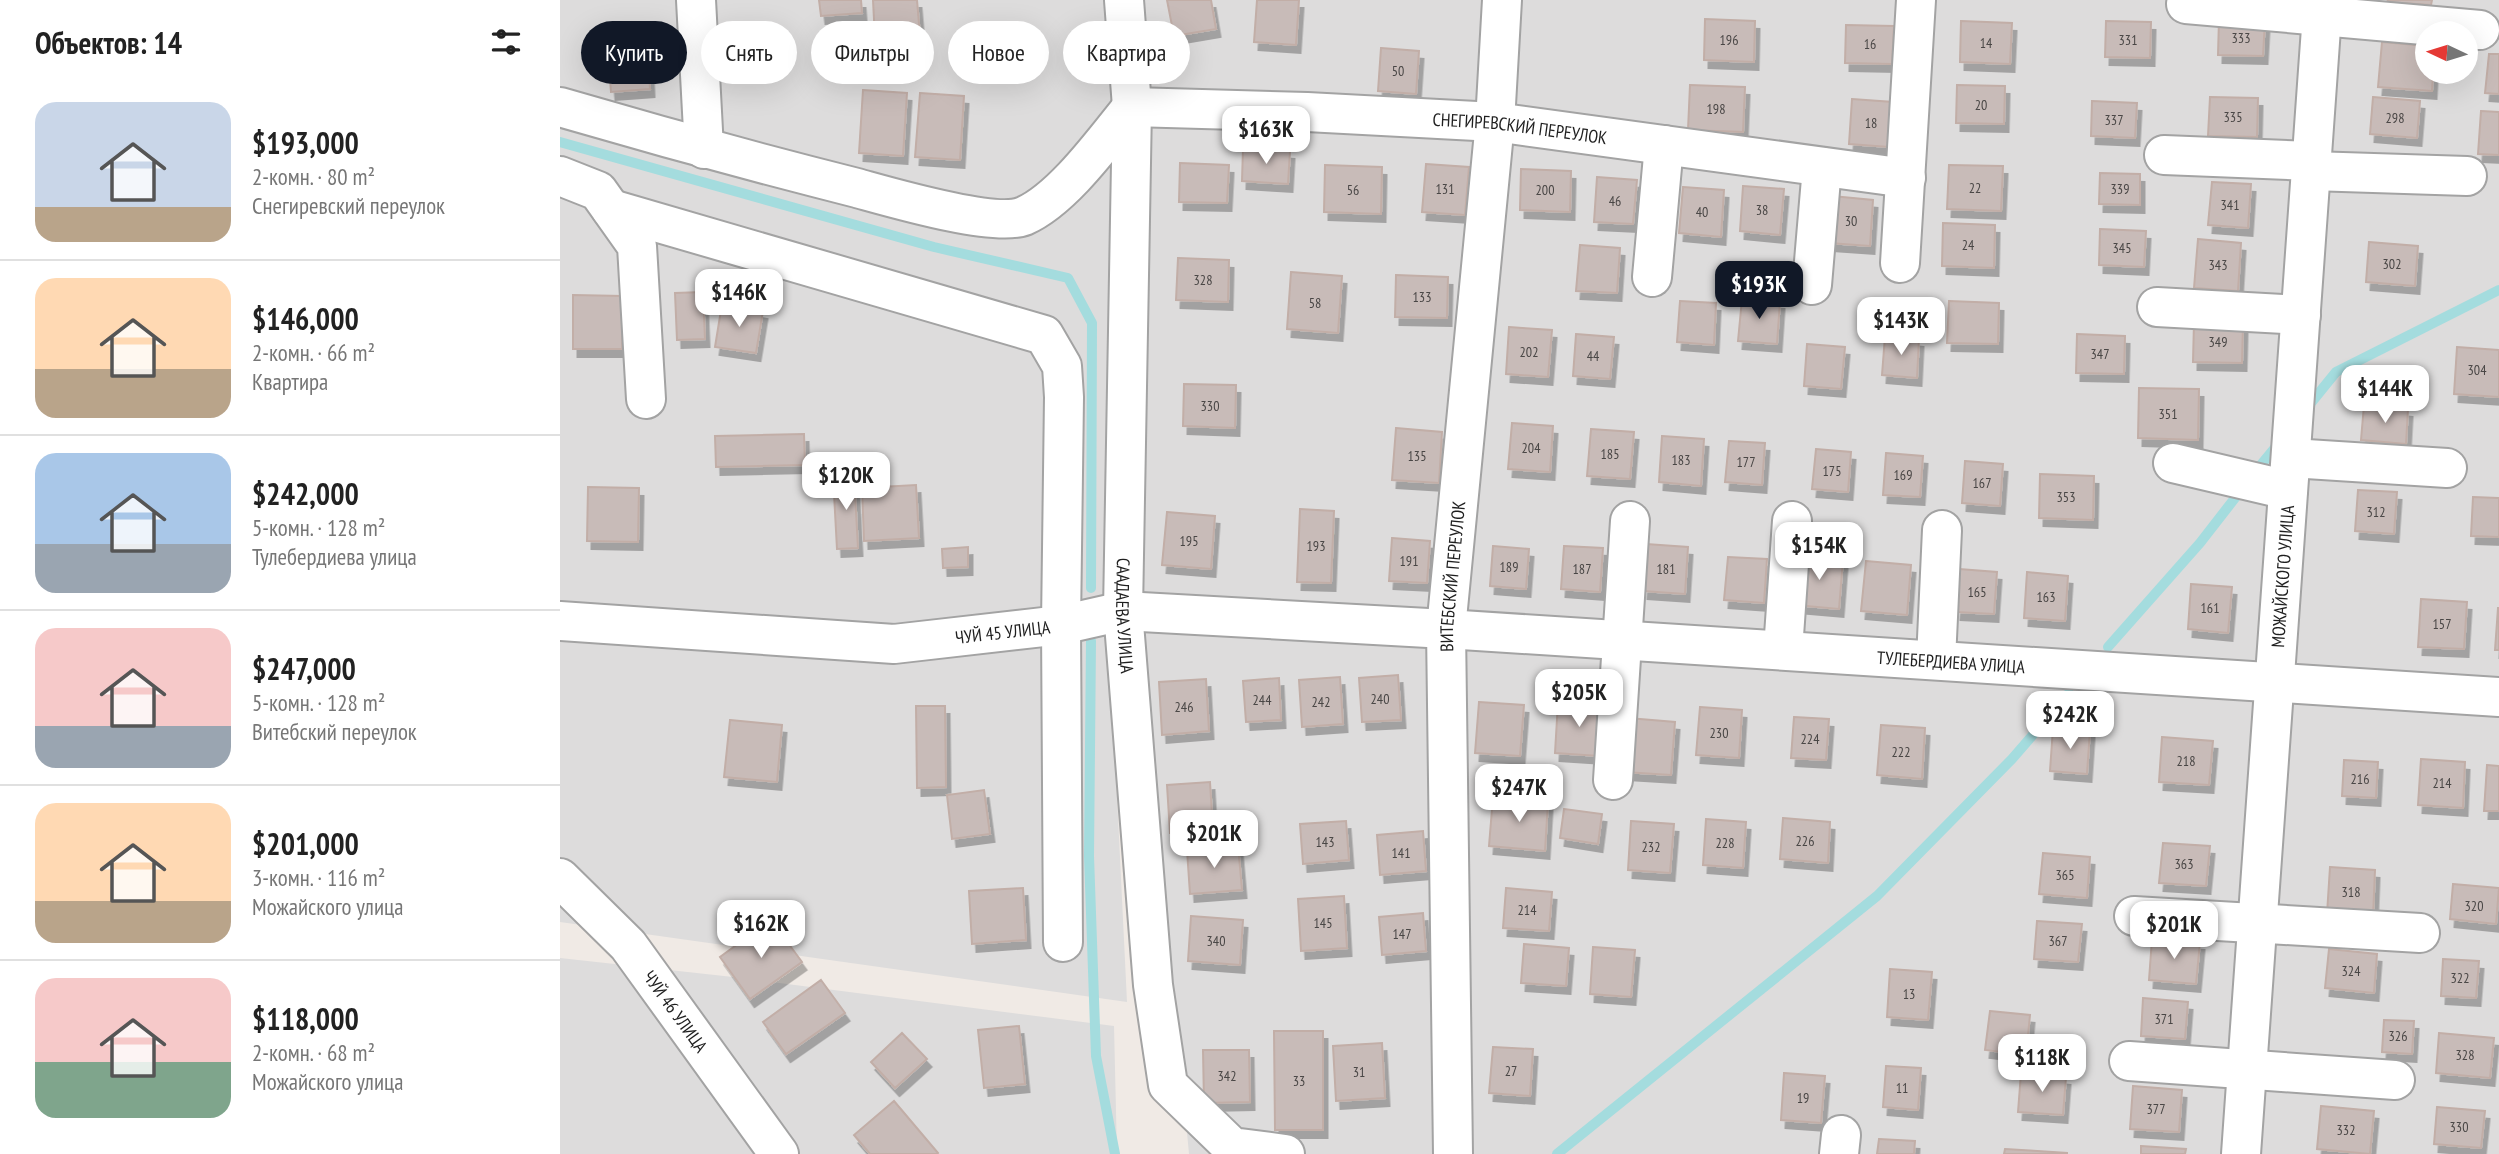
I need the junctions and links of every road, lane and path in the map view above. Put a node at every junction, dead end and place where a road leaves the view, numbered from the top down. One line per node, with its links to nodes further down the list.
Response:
1 (696, 0): 12 (street)
2 (1124, 0): 9 (street, СААДАЕВА УЛИЦА)
3 (1502, 0): 10 (street, ВИТЕБСКИЙ ПЕРЕУЛОК)
4 (1916, 0): 18 (street)
5 (2186, 4): 6 (street)
6 (2322, 8): 7 (street); 14 (street, МОЖАЙСКОГО УЛИЦА)
7 (2480, 30)
8 (560, 107): 12 (street)
9 (1132, 107): 10 (street, СНЕГИРЕВСКИЙ ПЕРЕУЛОК); 12 (street); 32 (street, СААДАЕВА УЛИЦА)
10 (1494, 122): 11 (street, СНЕГИРЕВСКИЙ ПЕРЕУЛОК); 35 (street, ВИТЕБСКИЙ ПЕРЕУЛОК)
11 (1664, 145): 15 (street, СНЕГИРЕВСКИЙ ПЕРЕУЛОК); 21 (street)
12 (704, 149)
13 (2164, 155): 14 (street)
14 (2311, 166): 17 (street); 24 (street, МОЖАЙСКОГО УЛИЦА)
15 (1822, 167): 18 (street, СНЕГИРЕВСКИЙ ПЕРЕУЛОК); 22 (street)
16 (560, 176): 19 (street)
17 (2468, 177)
18 (1906, 178): 20 (street)
19 (611, 209): 25 (street); 34 (street)
20 (1900, 263)
21 (1652, 276)
22 (1812, 285)
23 (2157, 307): 24 (street)
24 (2301, 315): 28 (street, МОЖАЙСКОГО УЛИЦА)
25 (646, 399)
26 (2173, 463): 28 (street)
27 (2447, 468): 28 (street)
28 (2289, 474): 39 (street, МОЖАЙСКОГО УЛИЦА)
29 (1630, 521): 36 (street)
30 (1792, 521): 37 (street)
31 (1941, 530): 38 (street)
32 (1124, 611): 34 (street, ЧУЙ 45 УЛИЦА); 35 (street, ЧУЙ 45 УЛИЦА); 51 (street, СААДАЕВА УЛИЦА)
33 (560, 621): 34 (street, ЧУЙ 45 УЛИЦА)
34 (1061, 625): 46 (street)
35 (1446, 629): 36 (street, ТУЛЕБЕРДИЕВА УЛИЦА); 52 (street, ВИТЕБСКИЙ ПЕРЕУЛОК)
36 (1622, 640): 37 (street, ТУЛЕБЕРДИЕВА УЛИЦА); 41 (street)
37 (1783, 650): 38 (street, ТУЛЕБЕРДИЕВА УЛИЦА)
38 (1936, 660): 39 (street, ТУЛЕБЕРДИЕВА УЛИЦА)
39 (2275, 682): 40 (street, ТУЛЕБЕРДИЕВА УЛИЦА); 44 (street, МОЖАЙСКОГО УЛИЦА)
40 (2499, 696)
41 (1614, 780)
42 (560, 878): 50 (street, ЧУЙ 46 УЛИЦА)
43 (2134, 916): 44 (street)
44 (2258, 922): 45 (street); 48 (street, МОЖАЙСКОГО УЛИЦА)
45 (2420, 933)
46 (1063, 942)
47 (2129, 1061): 48 (street)
48 (2247, 1070): 49 (street); 53 (street, МОЖАЙСКОГО УЛИЦА)
49 (2395, 1080)
50 (779, 1154)
51 (1285, 1154)
52 (1453, 1154)
53 (2241, 1154)

